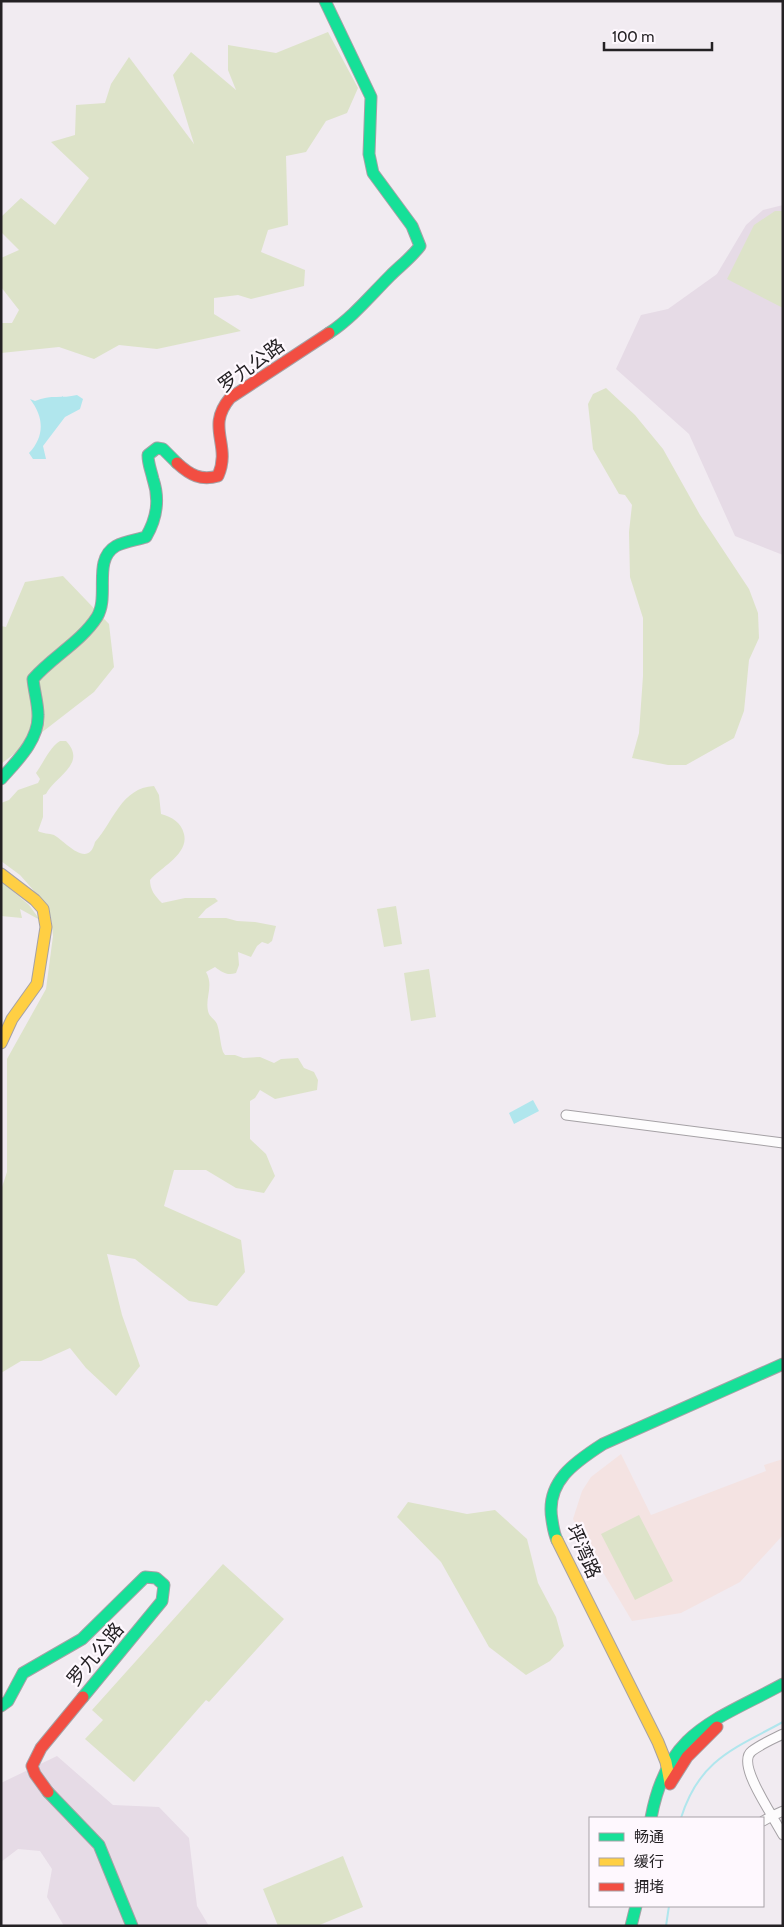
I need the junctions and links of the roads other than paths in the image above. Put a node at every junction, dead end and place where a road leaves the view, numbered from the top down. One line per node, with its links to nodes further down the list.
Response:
1 (325, 1): 2 (street, 罗九公路)
2 (1, 780)
3 (1, 874): 4 (street)
4 (1, 1043)
5 (566, 1115): 6 (street)
6 (783, 1143)
7 (783, 1364): 12 (street, 坪湾路)
8 (783, 1684): 12 (street)
9 (783, 1691): 13 (street)
10 (1, 1706): 22 (street, 罗九公路)
11 (783, 1734): 15 (street)
12 (667, 1765): 13 (street, 坪湾路); 16 (street)
13 (670, 1783): 17 (street)
14 (783, 1811): 15 (street)
15 (772, 1816): 18 (street); 19 (street)
16 (651, 1817)
17 (658, 1817)
18 (764, 1820)
19 (783, 1835)
20 (636, 1907): 23 (street)
21 (641, 1907): 24 (street)
22 (132, 1926)
23 (631, 1926)
24 (638, 1926)

